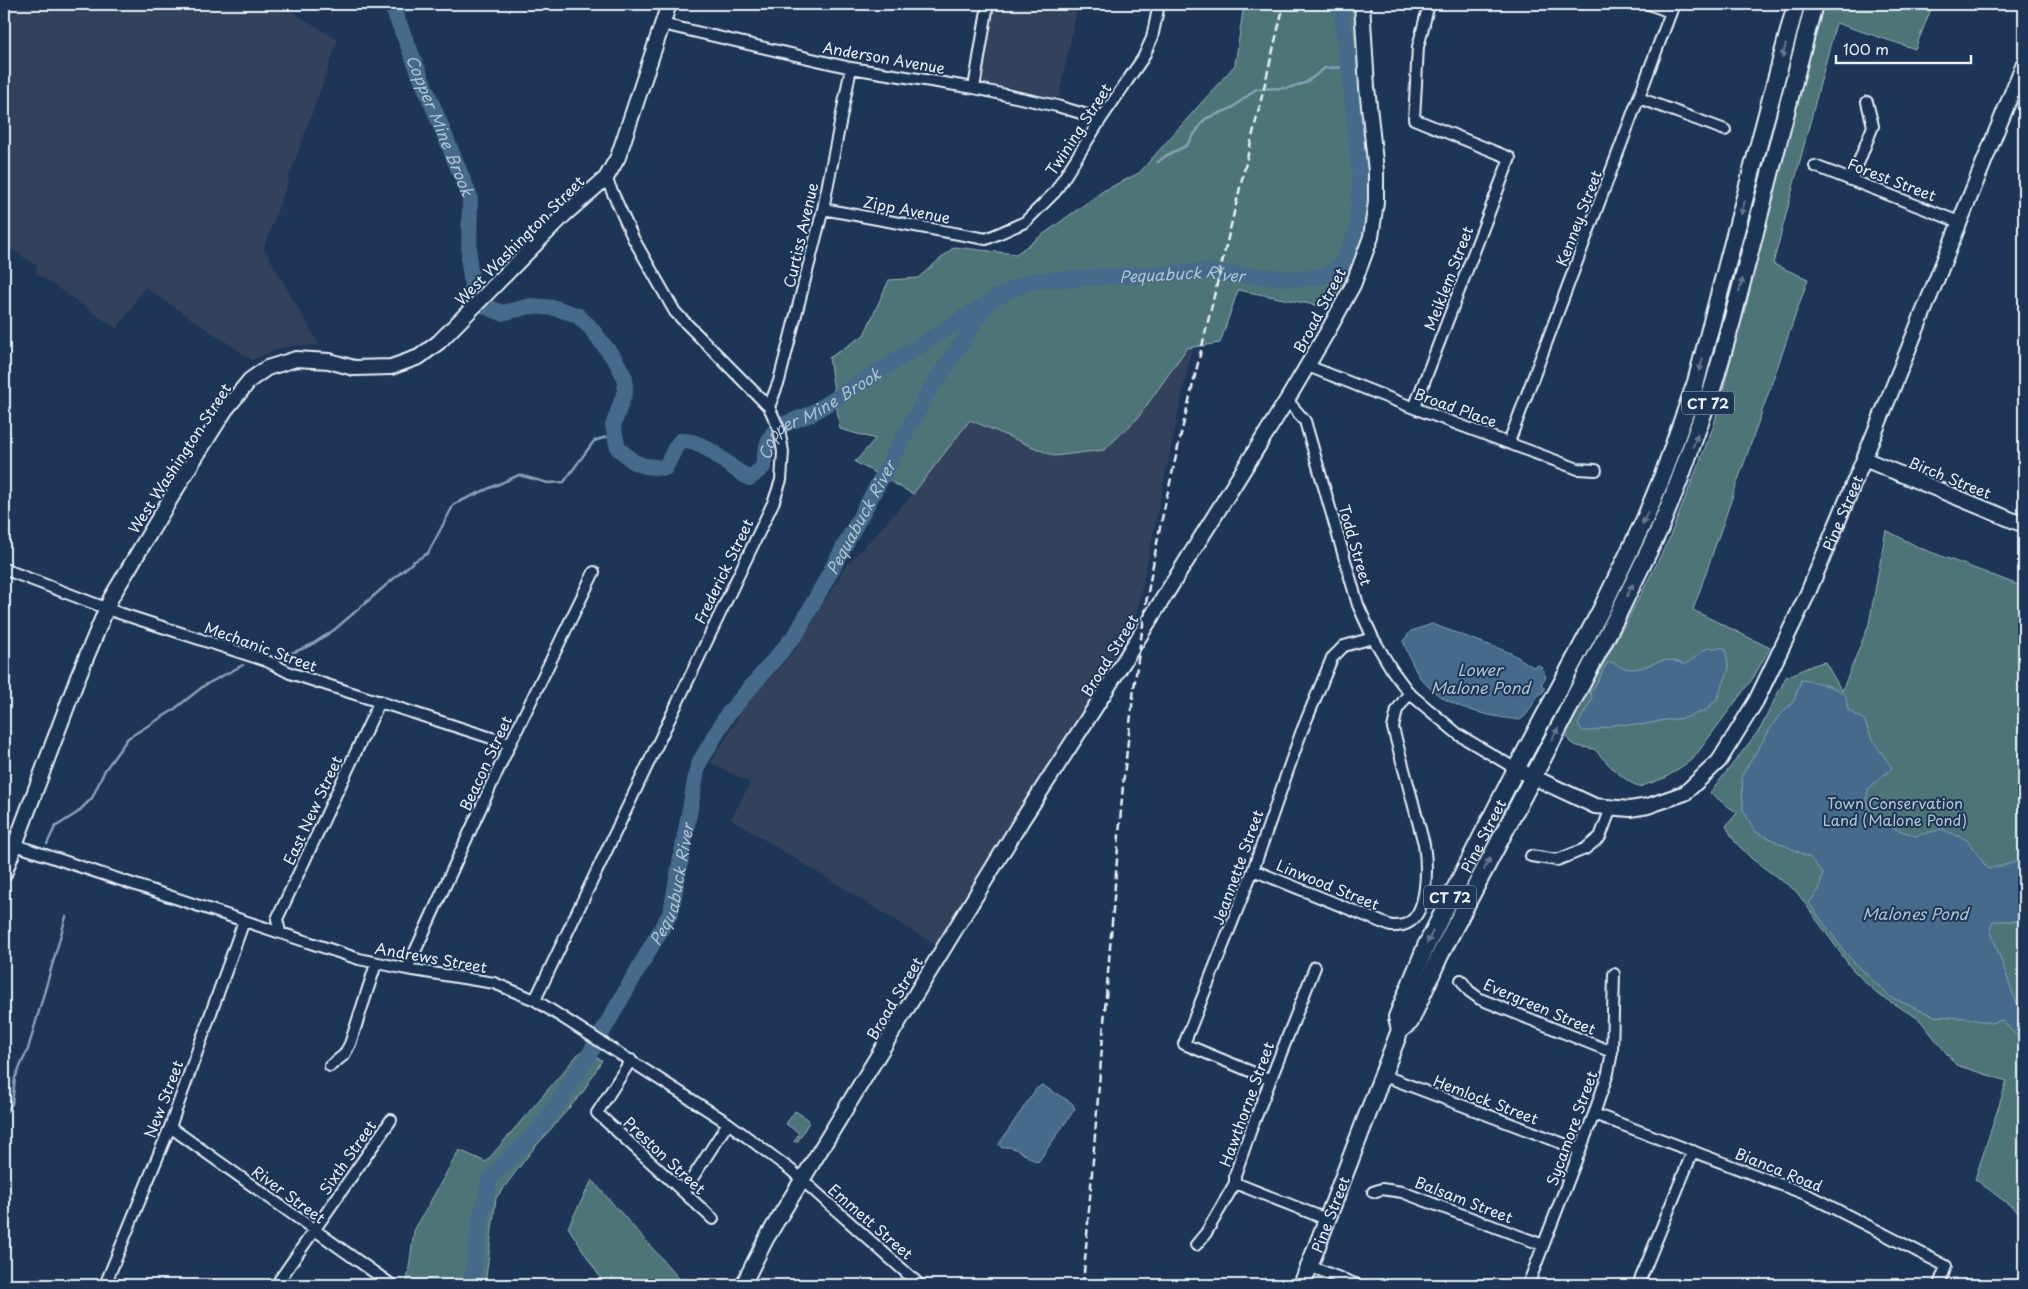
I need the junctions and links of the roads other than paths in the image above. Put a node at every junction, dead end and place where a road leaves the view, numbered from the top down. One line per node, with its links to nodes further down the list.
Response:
1 (669, 4): 10 (main road, West Washington Street)
2 (988, 4): 13 (street)
3 (1159, 4): 16 (street, Twining Street)
4 (1362, 4): 24 (main road, Broad Street)
5 (1430, 4): 27 (street, Meiklem Street)
6 (1649, 4): 9 (street)
7 (1796, 4): 39 (highway, CT 72, one-way to 39)
8 (1814, 4): 40 (highway, CT 72, one-way to 8)
9 (1672, 8): 14 (street, Kenney Street)
10 (662, 24): 12 (street, Anderson Avenue); 19 (main road, West Washington Street)
11 (2024, 63): 22 (main road, Pine Street)
12 (851, 68): 13 (street, Anderson Avenue); 21 (street, Curtiss Avenue)
13 (974, 88): 16 (street, Anderson Avenue)
14 (1639, 98): 17 (street); 28 (street, Kenney Street)
15 (1867, 102): 20 (street)
16 (1101, 119): 23 (street, Twining Street)
17 (1725, 130)
18 (1815, 166): 20 (street, Forest Street)
19 (606, 178): 26 (street, Frederick Street); 34 (main road, West Washington Street)
20 (1852, 179): 22 (street, Forest Street)
21 (823, 209): 23 (street, Zipp Avenue); 26 (street, Curtiss Avenue)
22 (1959, 222): 29 (main road, Pine Street)
23 (986, 240)
24 (1308, 366): 25 (main road, Broad Street); 27 (street, Broad Place)
25 (1288, 400): 35 (street, Todd Street); 66 (main road, Broad Street)
26 (769, 407): 53 (street, Frederick Street)
27 (1414, 408): 28 (street, Broad Place)
28 (1510, 442): 30 (street, Broad Place)
29 (1864, 459): 31 (main road, Birch Street); 41 (main road, Pine Street)
30 (1596, 470)
31 (2024, 525)
32 (4, 569): 34 (street, Mechanic Street)
33 (594, 572): 38 (street, Beacon Street)
34 (106, 608): 37 (street, Mechanic Street); 42 (main road, West Washington Street)
35 (1372, 638): 36 (street, Todd Street); 44 (street, Jeannette Street)
36 (1409, 693): 39 (street, Todd Street); 44 (street, Linwood Street)
37 (380, 702): 38 (street, Mechanic Street); 47 (street, East New Street)
38 (510, 744): 50 (street, Beacon Street)
39 (1516, 769): 40 (main road, Pine Street); 54 (highway, Pine Street / CT 72, one-way to 54)
40 (1532, 777): 41 (main road, Pine Street); 54 (highway, Pine Street / CT 72, one-way to 40)
41 (1611, 808): 43 (street)
42 (15, 845): 45 (main road, West Washington Street); 46 (street, Andrews Street)
43 (1531, 856)
44 (1253, 870): 59 (street, Jeannette Street)
45 (4, 874)
46 (244, 921): 47 (street, Andrews Street); 63 (street, New Street)
47 (280, 932): 48 (street, Andrews Street)
48 (376, 964): 50 (street, Andrews Street); 57 (street)
49 (1315, 967): 59 (street, Hawthorne Street)
50 (407, 969): 53 (street, Andrews Street)
51 (1614, 974): 55 (street, Sycamore Street)
52 (1461, 980): 55 (street, Evergreen Street)
53 (534, 1000): 56 (street, Andrews Street)
54 (1400, 1030): 58 (highway, Pine Street / CT 72)
55 (1612, 1052): 60 (street, Sycamore Street)
56 (631, 1060): 62 (street, Andrews Street); 68 (street, Preston Street)
57 (330, 1066)
58 (1382, 1075): 64 (street, Hemlock Street); 71 (highway, Pine Street / CT 72)
59 (1269, 1079): 67 (street, Hawthorne Street)
60 (1594, 1114): 64 (street, Sycamore Street); 65 (street, Bianca Road)
61 (391, 1120): 72 (street, Sixth Street)
62 (728, 1123): 66 (street, Andrews Street); 68 (street)
63 (170, 1127): 72 (street, River Street); 76 (street, New Street)
64 (1580, 1150): 73 (street, Sycamore Street)
65 (1693, 1151): 84 (street); 85 (street, Bianca Road)
66 (802, 1180): 79 (main road, Broad Street); 80 (street, Emmett Street)
67 (1235, 1183): 71 (street); 74 (street, Hawthorne Street)
68 (684, 1191): 70 (street, Preston Street)
69 (1374, 1192): 73 (street, Balsam Street)
70 (713, 1219)
71 (1326, 1219): 75 (highway, Pine Street / CT 72)
72 (314, 1231): 77 (street, Sixth Street); 78 (street, River Street)
73 (1543, 1245): 83 (street, Sycamore Street)
74 (1196, 1246)
75 (1309, 1266): 81 (highway, Pine Street / CT 72); 82 (street)
76 (105, 1285)
77 (276, 1285)
78 (392, 1285)
79 (743, 1285)
80 (920, 1285)
81 (1302, 1285)
82 (1358, 1285)
83 (1528, 1285)
84 (1638, 1285)
85 (1939, 1285)

